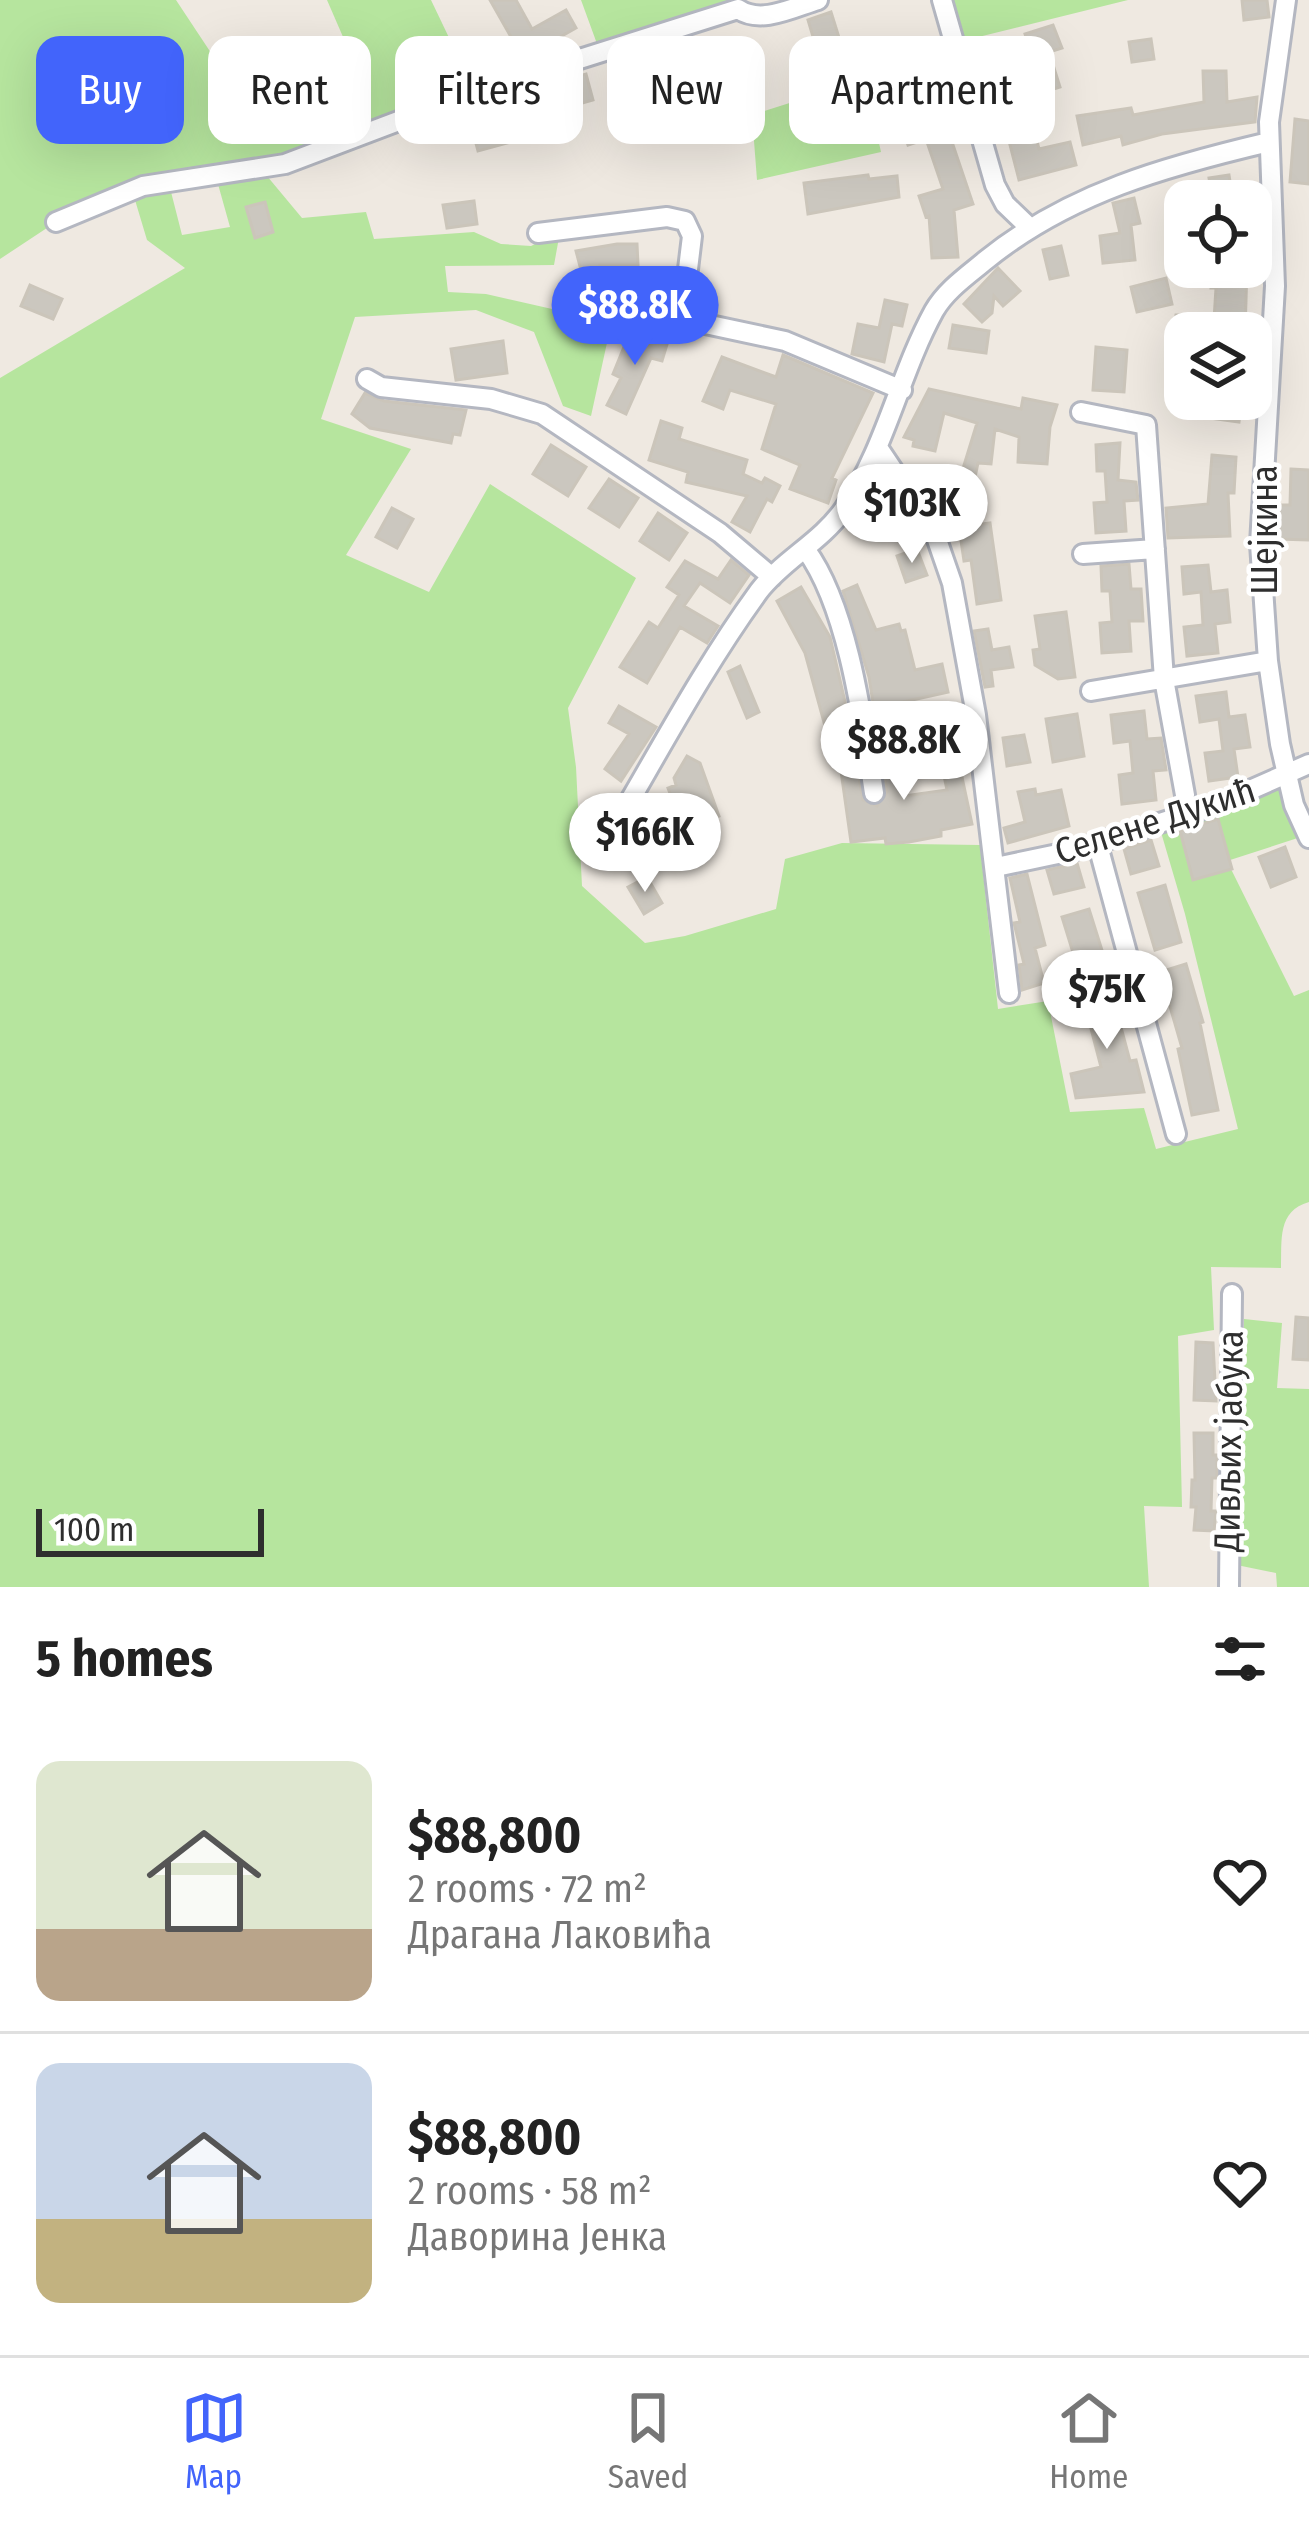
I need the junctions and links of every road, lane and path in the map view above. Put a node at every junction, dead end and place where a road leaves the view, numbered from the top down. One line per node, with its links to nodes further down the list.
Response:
1 (818, 0): 4 (street)
2 (942, 0): 7 (street)
3 (1286, 0): 5 (street, Шејкина)
4 (735, 5): 6 (street)
5 (1269, 142): 7 (street); 17 (street, Шејкина)
6 (56, 222)
7 (1029, 227): 10 (street)
8 (538, 233): 10 (street)
9 (367, 379): 16 (street)
10 (902, 390): 12 (street)
11 (1081, 412): 13 (street)
12 (879, 449): 14 (street); 27 (street)
13 (1155, 549): 15 (street); 18 (street)
14 (806, 550): 16 (street); 22 (street)
15 (1082, 554)
16 (772, 577): 26 (street)
17 (1268, 661): 18 (street); 21 (street, Шејкина)
18 (1164, 679): 19 (street); 23 (street)
19 (1091, 691)
20 (1309, 764): 21 (street, Селене Дукић)
21 (1285, 773): 24 (street, Шејкина); 25 (street, Селене Дукић)
22 (874, 793)
23 (1185, 795)
24 (1309, 838)
25 (1097, 842): 27 (street, Селене Дукић); 29 (street)
26 (602, 848)
27 (996, 867): 28 (street)
28 (1009, 994)
29 (1176, 1134)
30 (1232, 1294): 31 (street, Дивљих јабука)
31 (1229, 1587)

